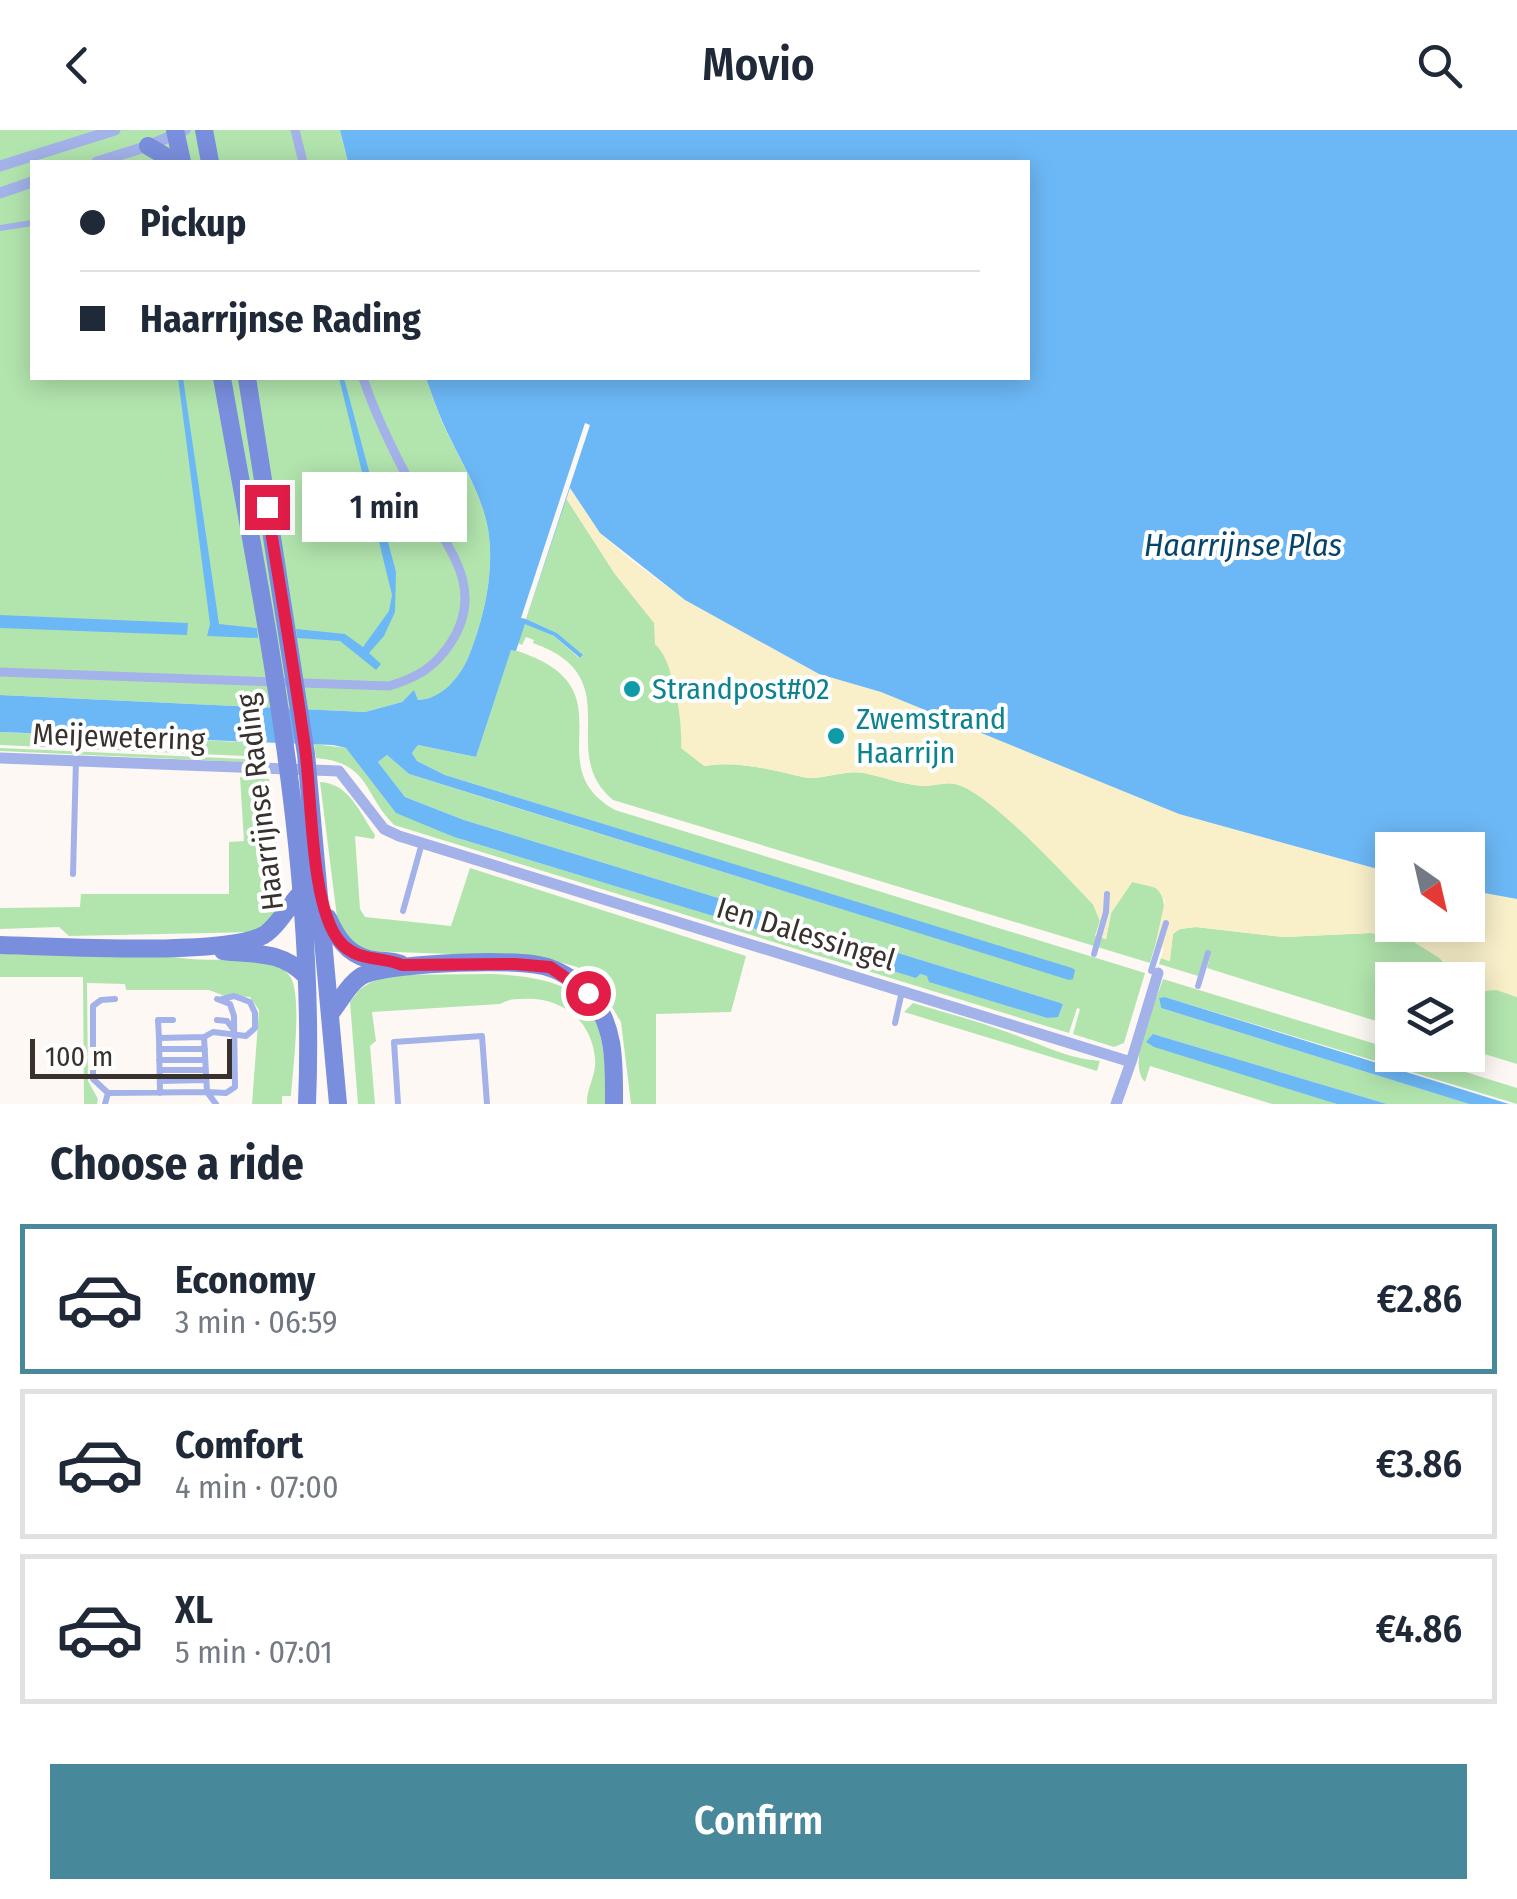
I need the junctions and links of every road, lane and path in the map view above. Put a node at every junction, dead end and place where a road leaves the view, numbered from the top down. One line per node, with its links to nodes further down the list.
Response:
1 (115, 130): 11 (street)
2 (204, 130): 9 (main road)
3 (295, 130): 10 (street)
4 (179, 132): 5 (street); 8 (main road)
5 (148, 146): 6 (street); 7 (main road)
6 (103, 160)
7 (175, 160)
8 (179, 160)
9 (210, 160)
10 (302, 160)
11 (0, 166)
12 (30, 183): 13 (street)
13 (0, 192)
14 (30, 222): 15 (lane)
15 (0, 228)
16 (222, 380): 25 (main road, Haarrijnse Rading)
17 (246, 380): 27 (main road, Haarrijnse Rading)
18 (363, 380): 19 (street)
19 (0, 672)
20 (0, 758): 21 (street, Meijewetering)
21 (76, 761): 22 (street, Meijewetering); 24 (lane)
22 (296, 768): 23 (street, Ien Dalessingel)
23 (422, 843): 28 (lane); 38 (street, Ien Dalessingel)
24 (73, 874)
25 (300, 894): 31 (main road); 36 (main road, Haarrijnse Rading)
26 (1107, 894): 33 (lane)
27 (322, 904): 34 (main road); 40 (main road, Haarrijnse Rading)
28 (403, 911)
29 (1166, 923): 35 (lane)
30 (0, 945): 31 (main road)
31 (202, 946): 36 (main road)
32 (1208, 953): 37 (lane)
33 (1094, 954)
34 (402, 965): 40 (main road); 64 (main road)
35 (1154, 972): 50 (street)
36 (305, 975): 58 (main road, Haarrijnse Rading)
37 (1198, 986)
38 (903, 990): 43 (lane); 50 (street, Ien Dalessingel)
39 (115, 999): 57 (lane)
40 (330, 1014): 59 (main road, Haarrijnse Rading)
41 (173, 1020): 45 (lane)
42 (217, 1020): 44 (lane)
43 (895, 1023)
44 (235, 1035): 44 (lane); 46 (lane); 56 (lane)
45 (159, 1038): 46 (lane); 48 (lane)
46 (204, 1038): 47 (lane)
47 (205, 1049): 48 (lane); 49 (lane)
48 (159, 1050): 51 (lane)
49 (205, 1060): 51 (lane); 52 (lane)
50 (1131, 1062): 65 (street)
51 (159, 1065): 52 (lane); 54 (lane)
52 (206, 1070): 53 (lane)
53 (206, 1080): 54 (lane); 56 (lane)
54 (160, 1081): 55 (lane)
55 (160, 1092): 56 (lane); 57 (lane)
56 (206, 1092): 61 (lane)
57 (108, 1094): 60 (lane)
58 (307, 1100)
59 (338, 1100)
60 (105, 1104)
61 (216, 1104)
62 (398, 1104): 63 (lane)
63 (487, 1104)
64 (614, 1104)
65 (1116, 1104)

